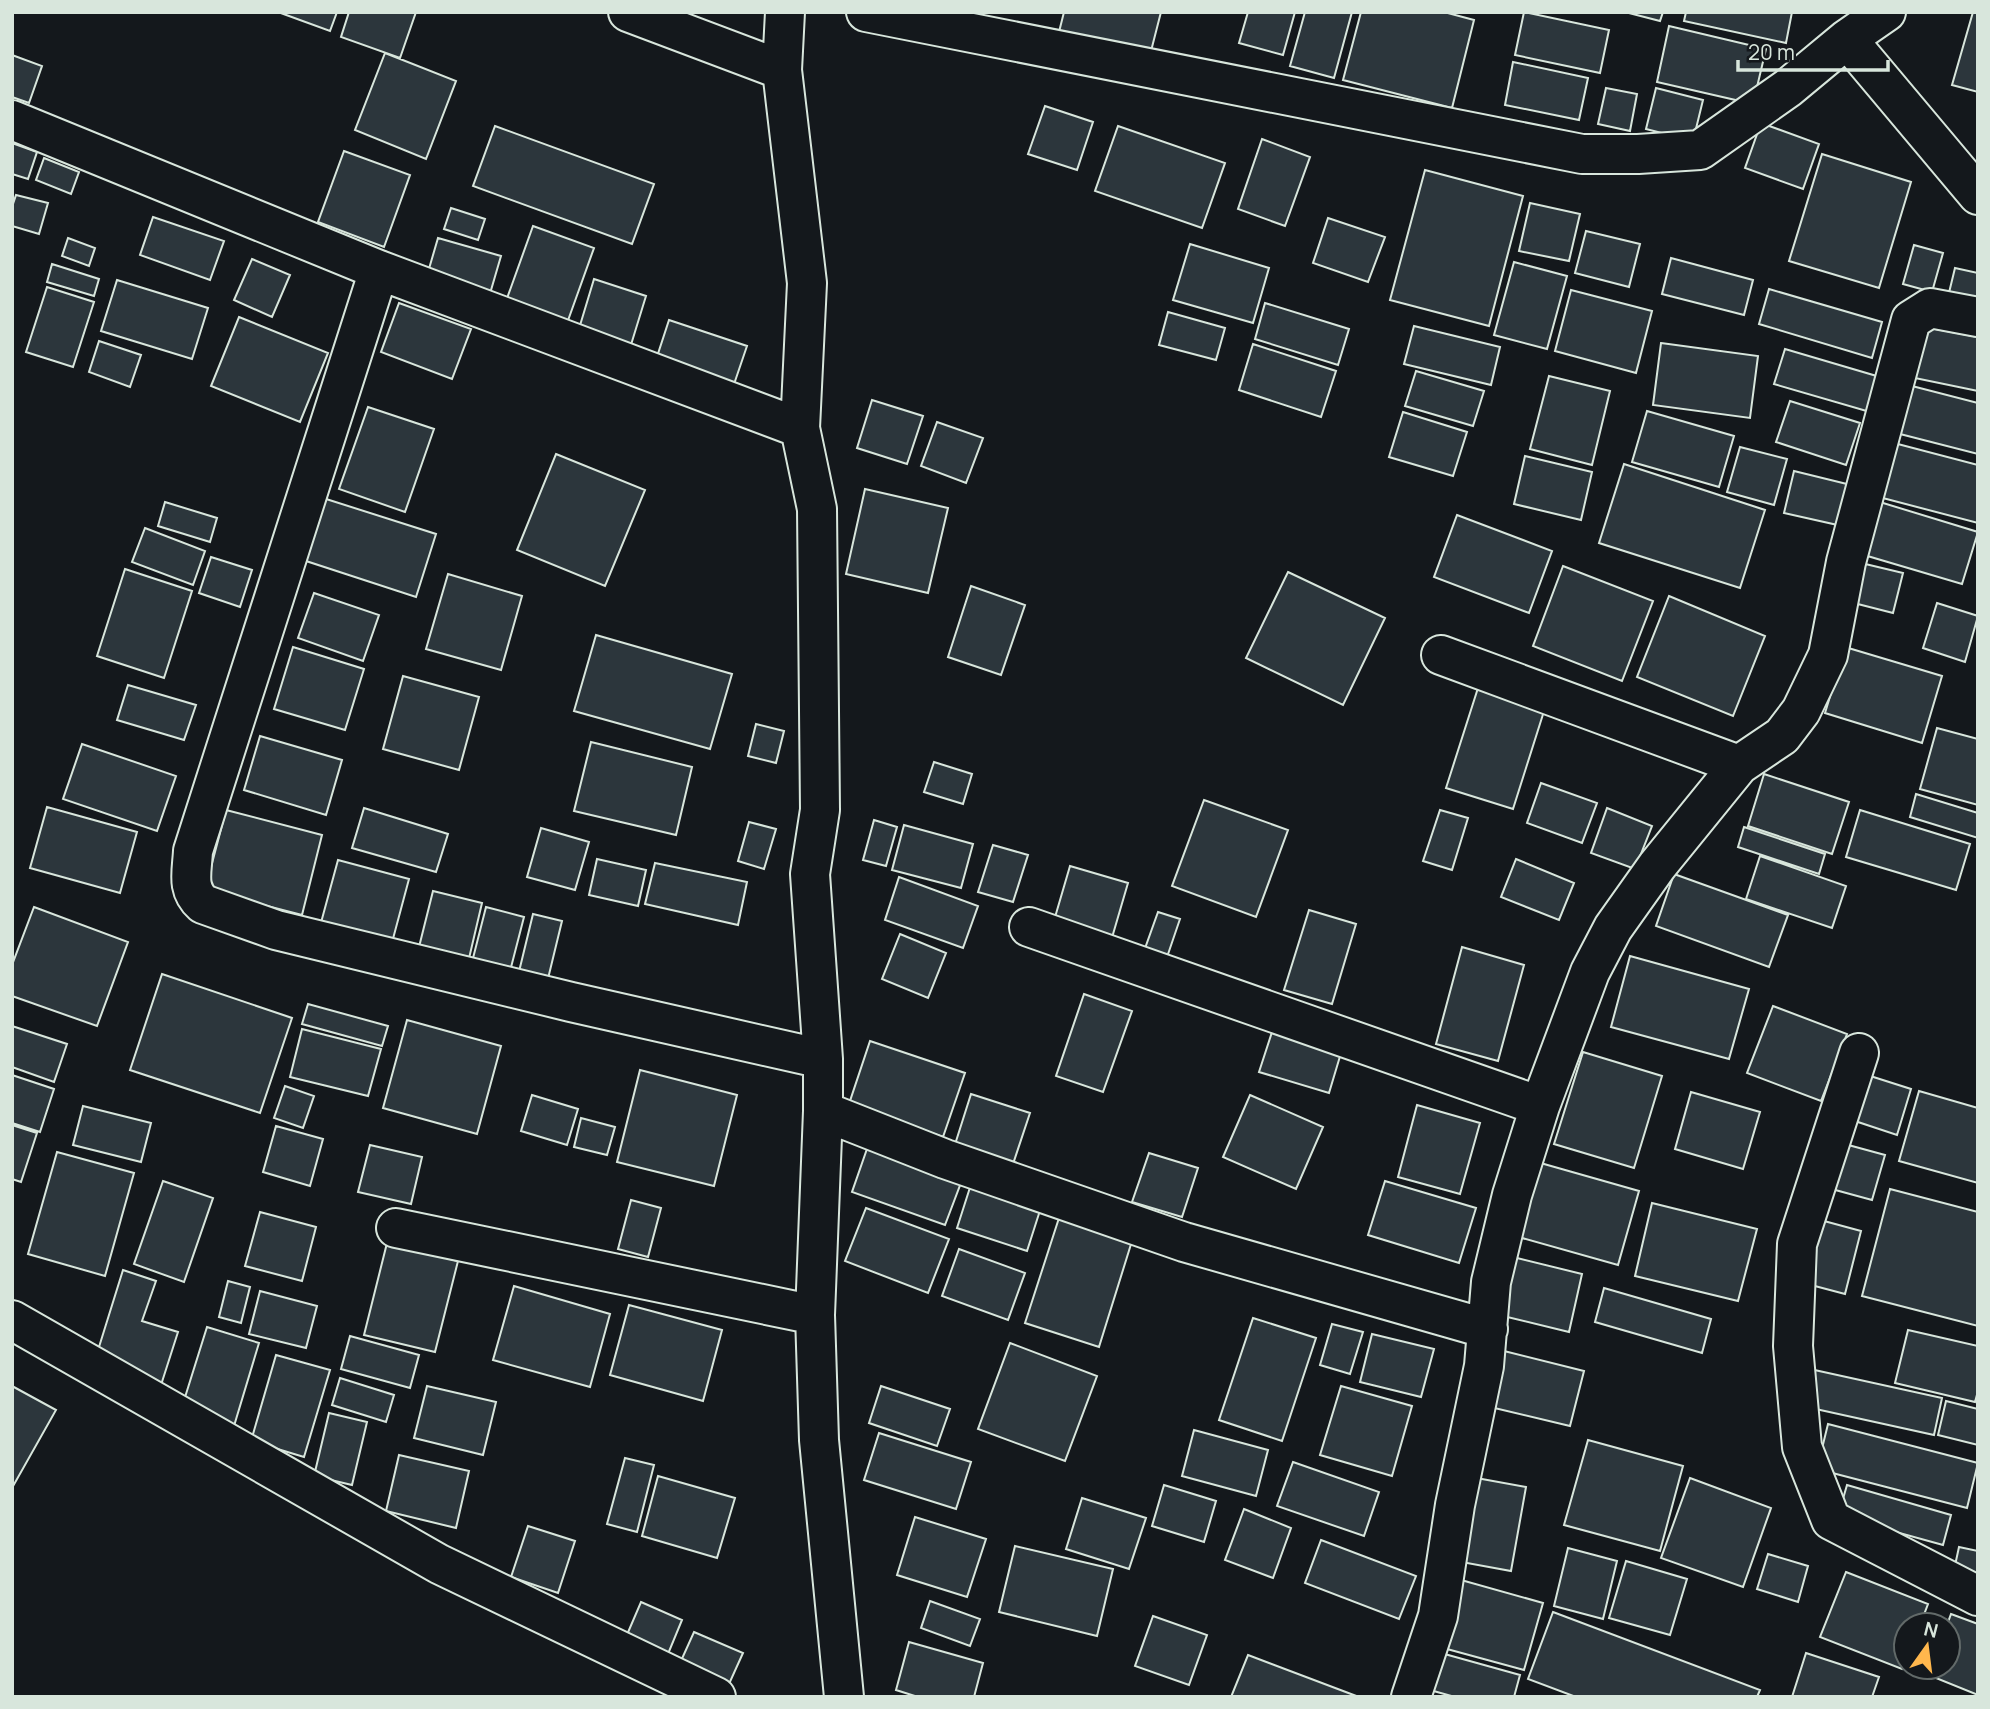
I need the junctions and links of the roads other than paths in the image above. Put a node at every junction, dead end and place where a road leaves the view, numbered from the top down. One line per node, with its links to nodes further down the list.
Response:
1 (628, 12): 6 (street)
2 (785, 12): 6 (street)
3 (866, 12): 5 (street)
4 (1886, 12): 5 (street)
5 (1847, 39): 8 (street)
6 (782, 70): 11 (street)
7 (12, 120): 9 (street)
8 (1978, 195)
9 (379, 270): 11 (street); 16 (street)
10 (1978, 317): 13 (street)
11 (800, 428): 16 (street)
12 (1441, 655): 13 (street)
13 (1739, 765): 17 (street)
14 (1029, 927): 17 (street)
15 (1859, 1053): 23 (street)
16 (823, 1059): 18 (street)
17 (1540, 1106): 22 (street)
18 (823, 1111): 20 (street); 22 (street)
19 (396, 1228): 20 (street)
20 (815, 1315): 25 (street)
21 (12, 1320): 24 (street)
22 (1488, 1329): 26 (street)
23 (1978, 1596)
24 (716, 1697)
25 (844, 1697)
26 (1411, 1697)

